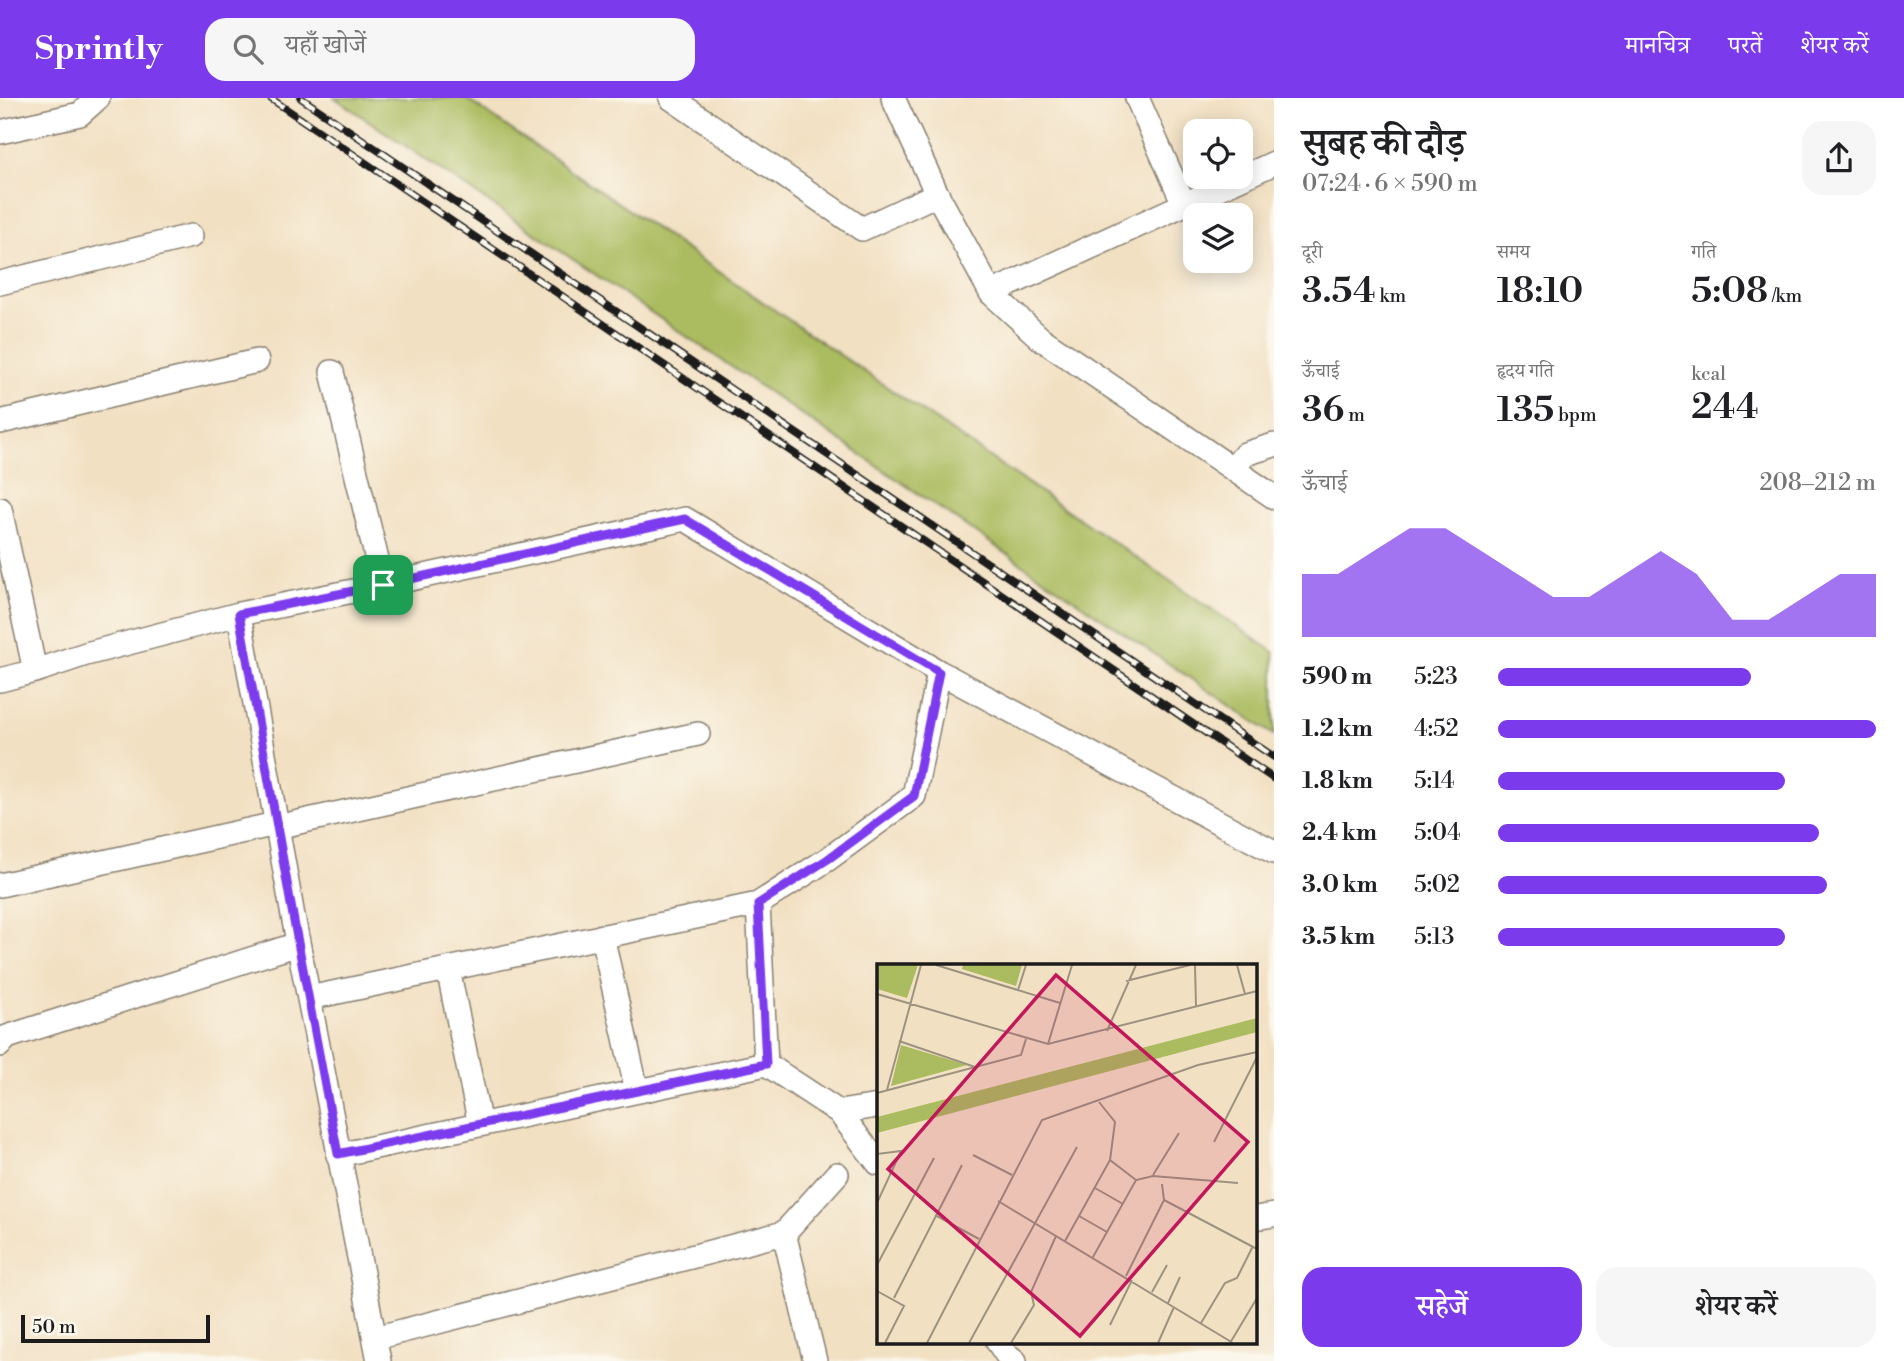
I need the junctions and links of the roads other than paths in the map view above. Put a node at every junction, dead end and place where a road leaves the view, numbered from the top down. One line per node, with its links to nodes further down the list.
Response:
1 (98, 98): 5 (street)
2 (671, 98): 7 (street)
3 (893, 98): 7 (street)
4 (1137, 98): 8 (street)
5 (0, 132)
6 (1274, 163): 9 (street)
7 (937, 194): 13 (street)
8 (1184, 203)
9 (1186, 203)
10 (1183, 204): 13 (street)
11 (191, 236): 12 (street)
12 (0, 283)
13 (990, 293): 18 (street)
14 (257, 361): 16 (street)
15 (332, 372): 21 (street)
16 (0, 422)
17 (1274, 445): 18 (street)
18 (1233, 469): 19 (street)
19 (1274, 497)
20 (0, 509): 23 (street)
21 (383, 585): 22 (street); 24 (street)
22 (239, 614): 23 (street); 27 (street)
23 (35, 671): 25 (street)
24 (939, 672): 28 (street); 30 (street)
25 (0, 680)
26 (698, 734): 27 (street)
27 (276, 824): 29 (street); 32 (street)
28 (1274, 852)
29 (0, 885)
30 (758, 904): 31 (street); 36 (street)
31 (603, 936): 33 (street); 37 (street)
32 (298, 944): 34 (street); 35 (street)
33 (448, 969): 34 (street); 40 (street)
34 (309, 998): 41 (street)
35 (0, 1045)
36 (766, 1064): 37 (street); 39 (street)
37 (637, 1091): 40 (street)
38 (877, 1106): 39 (street)
39 (839, 1112): 42 (street)
40 (480, 1125): 41 (street)
41 (338, 1154): 47 (street)
42 (877, 1162)
43 (837, 1174): 46 (street)
44 (1274, 1215): 45 (street)
45 (1256, 1218)
46 (784, 1233): 47 (street); 50 (street)
47 (375, 1338): 49 (street)
48 (999, 1344): 51 (street)
49 (379, 1361)
50 (815, 1361)
51 (1015, 1361)

